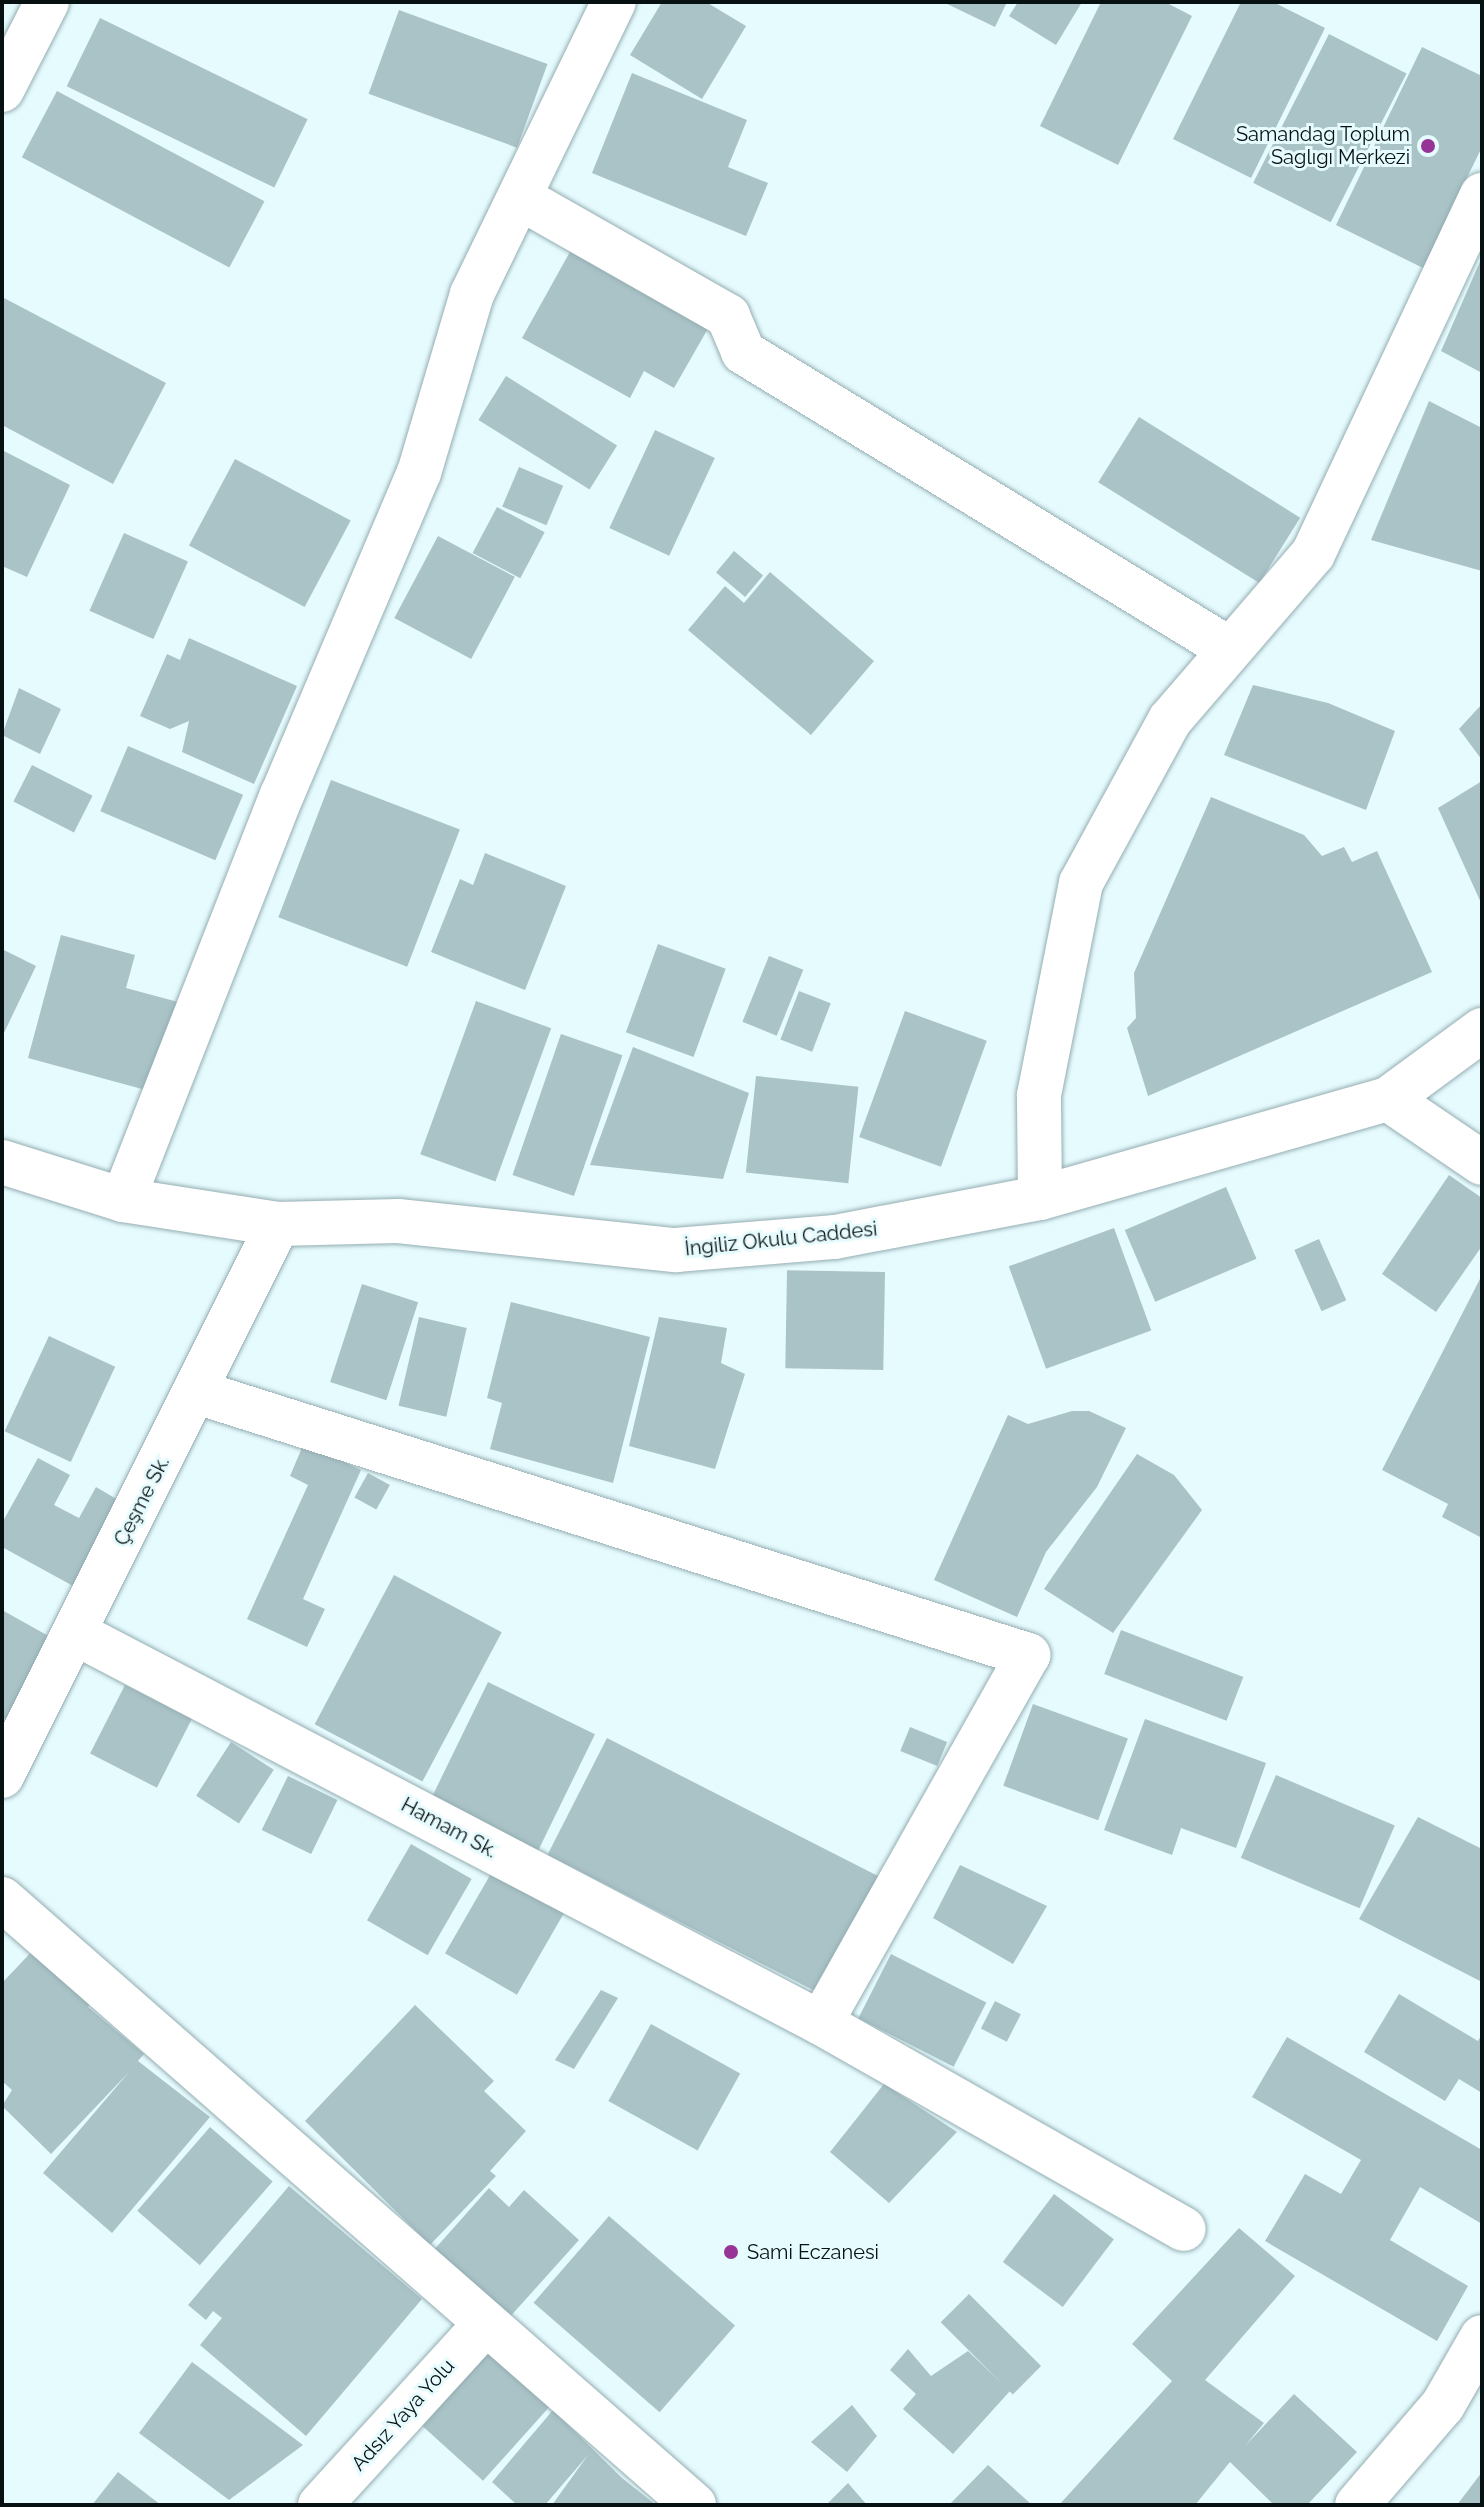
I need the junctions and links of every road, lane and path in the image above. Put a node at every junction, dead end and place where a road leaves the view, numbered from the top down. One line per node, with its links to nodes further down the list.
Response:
1 (47, 2): 3 (street)
2 (614, 2): 5 (street)
3 (7, 64)
4 (1482, 195): 6 (street)
5 (524, 200): 6 (street); 12 (street)
6 (1226, 647): 11 (street)
7 (1482, 1030): 8 (street, İngiliz Okulu Caddesi)
8 (1388, 1099): 10 (street); 11 (street, İngiliz Okulu Caddesi)
9 (2, 1162): 12 (street, İngiliz Okulu Caddesi)
10 (1482, 1163)
11 (1040, 1198): 13 (street, İngiliz Okulu Caddesi)
12 (123, 1200): 13 (street, İngiliz Okulu Caddesi)
13 (278, 1224): 14 (street, Çeşme Sk.)
14 (197, 1392): 15 (street, Çeşme Sk.); 18 (street)
15 (77, 1634): 16 (street, Çeşme Sk.); 18 (street, Hamam Sk.)
16 (2, 1776)
17 (2, 1899): 20 (street)
18 (821, 2023): 19 (street, Hamam Sk.)
19 (1183, 2229)
20 (485, 2324): 22 (street, Adsız Yaya Yolu); 23 (street)
21 (1482, 2337): 24 (street)
22 (320, 2505)
23 (694, 2505)
24 (1357, 2505)

